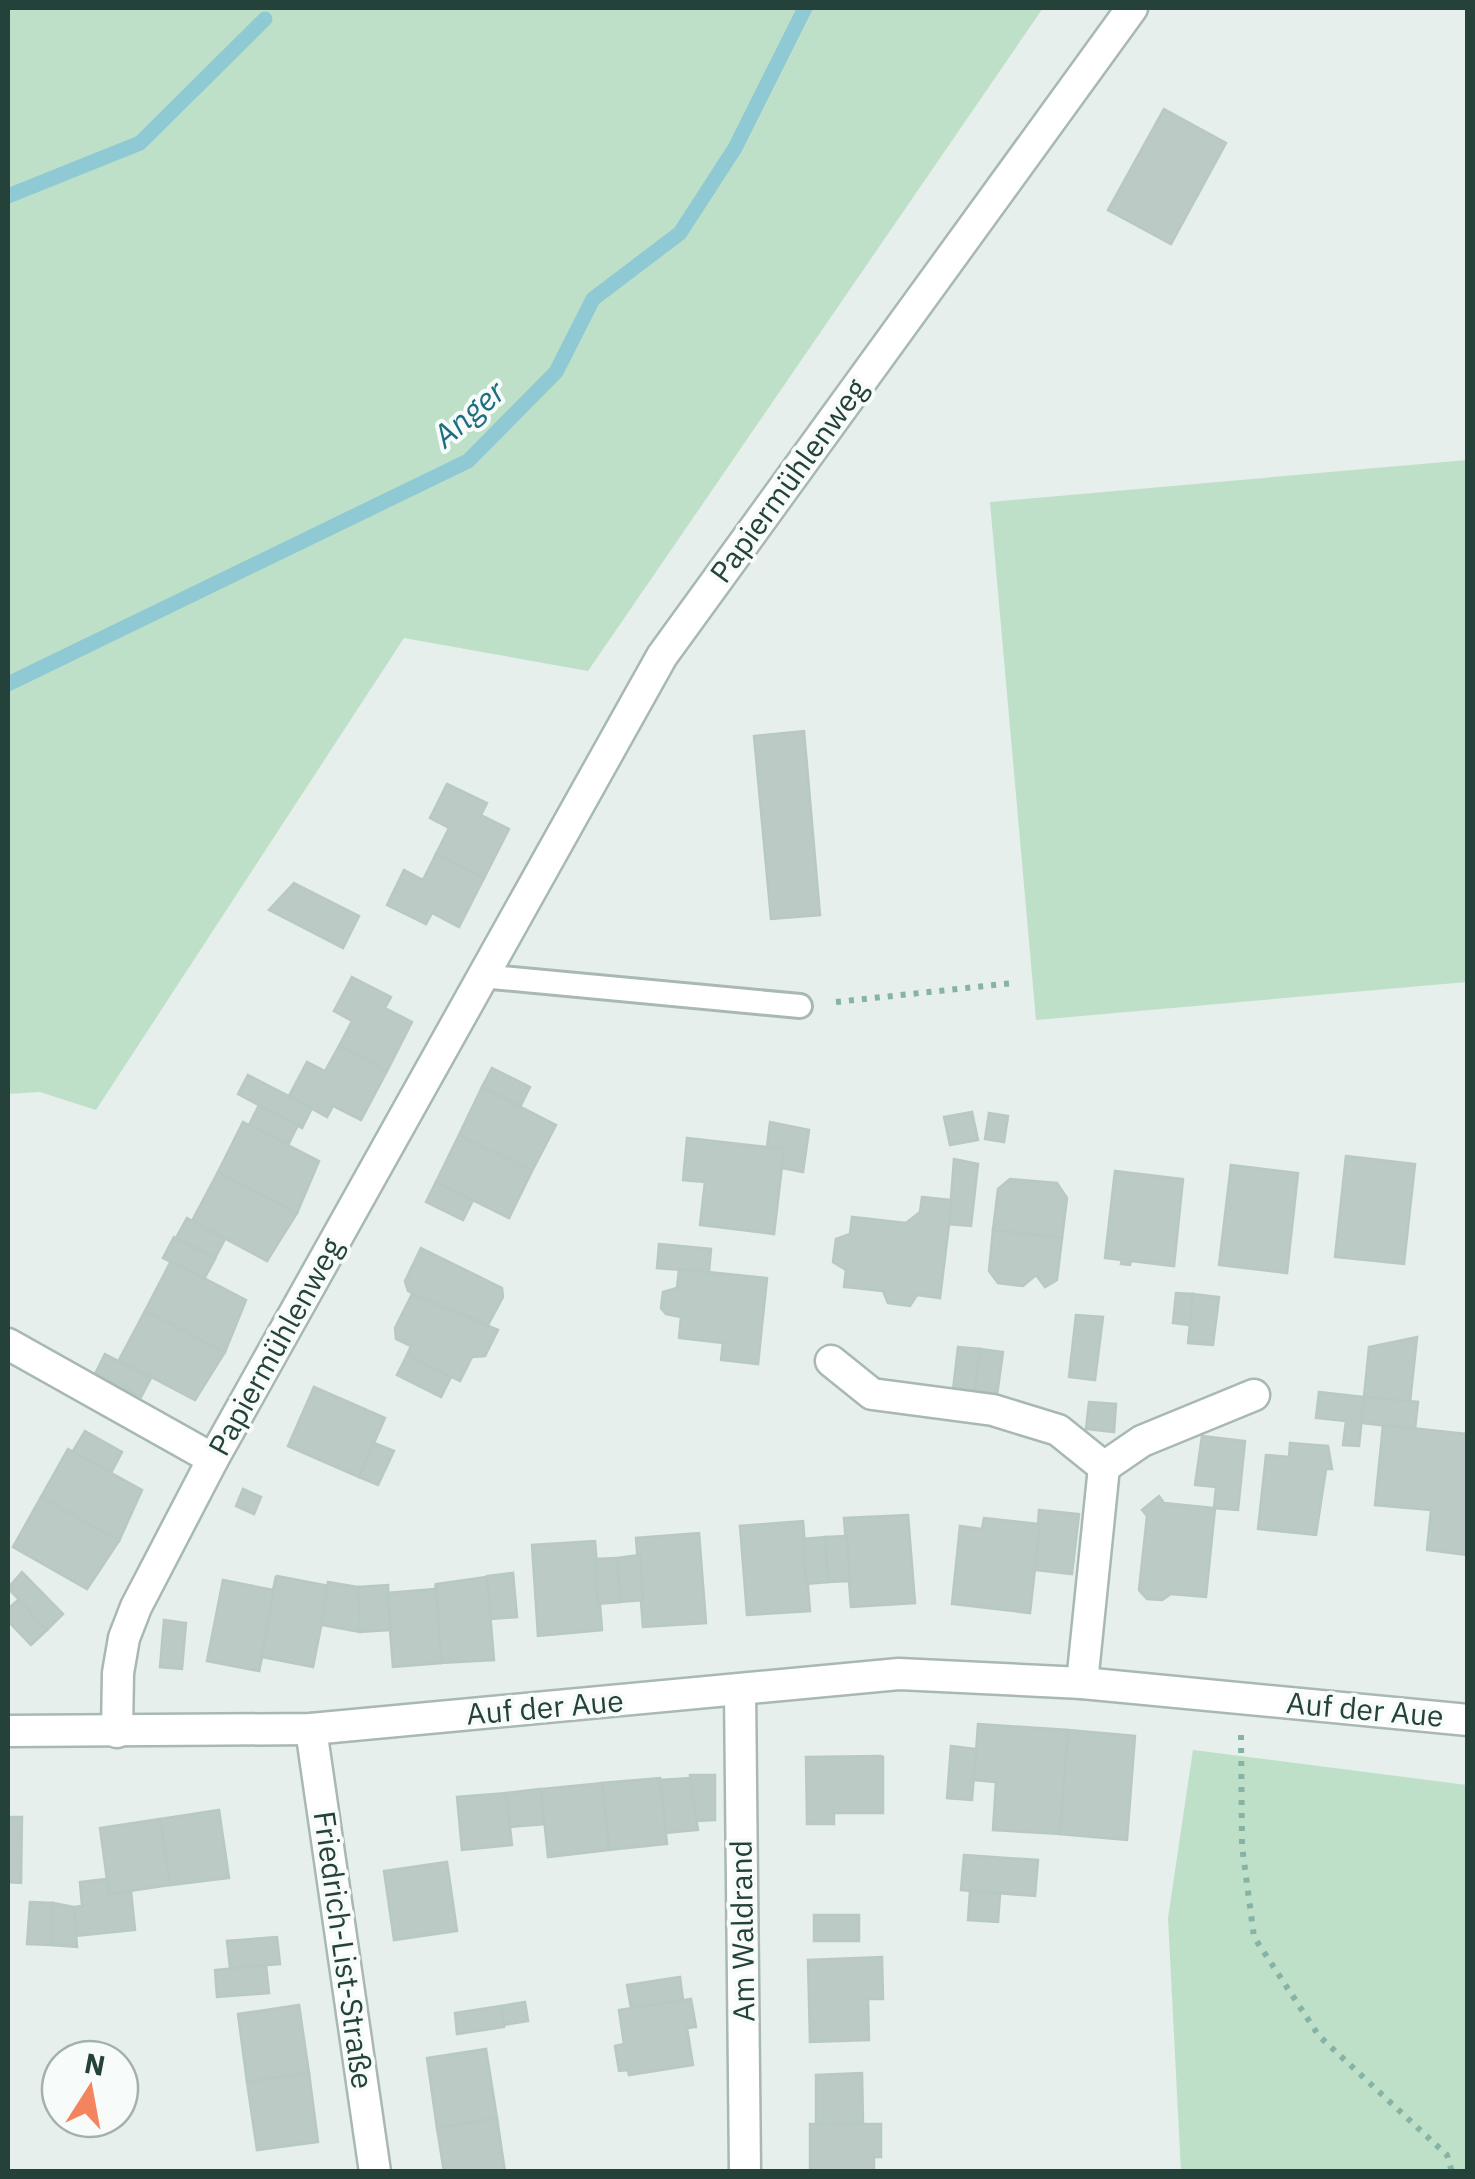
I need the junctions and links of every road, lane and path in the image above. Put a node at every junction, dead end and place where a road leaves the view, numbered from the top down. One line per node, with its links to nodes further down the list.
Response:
1 (1132, 8): 2 (street, Papiermühlenweg)
2 (481, 976): 4 (lane); 8 (street, Papiermühlenweg)
3 (1013, 984): 4 (path)
4 (800, 1006)
5 (8, 1344): 8 (street)
6 (831, 1361): 9 (street)
7 (1254, 1395): 9 (street)
8 (213, 1459): 16 (street, Papiermühlenweg)
9 (1104, 1467): 10 (street)
10 (1082, 1683): 11 (street, Auf der Aue); 12 (street, Auf der Aue)
11 (740, 1690): 14 (street, Auf der Aue); 18 (street, Am Waldrand)
12 (1241, 1699): 13 (street, Auf der Aue); 19 (path)
13 (1468, 1720)
14 (311, 1728): 16 (street, Auf der Aue); 17 (street, Friedrich-List-Straße)
15 (8, 1731): 16 (street, Auf der Aue)
16 (117, 1732)
17 (375, 2172)
18 (746, 2172)
19 (1452, 2172)

